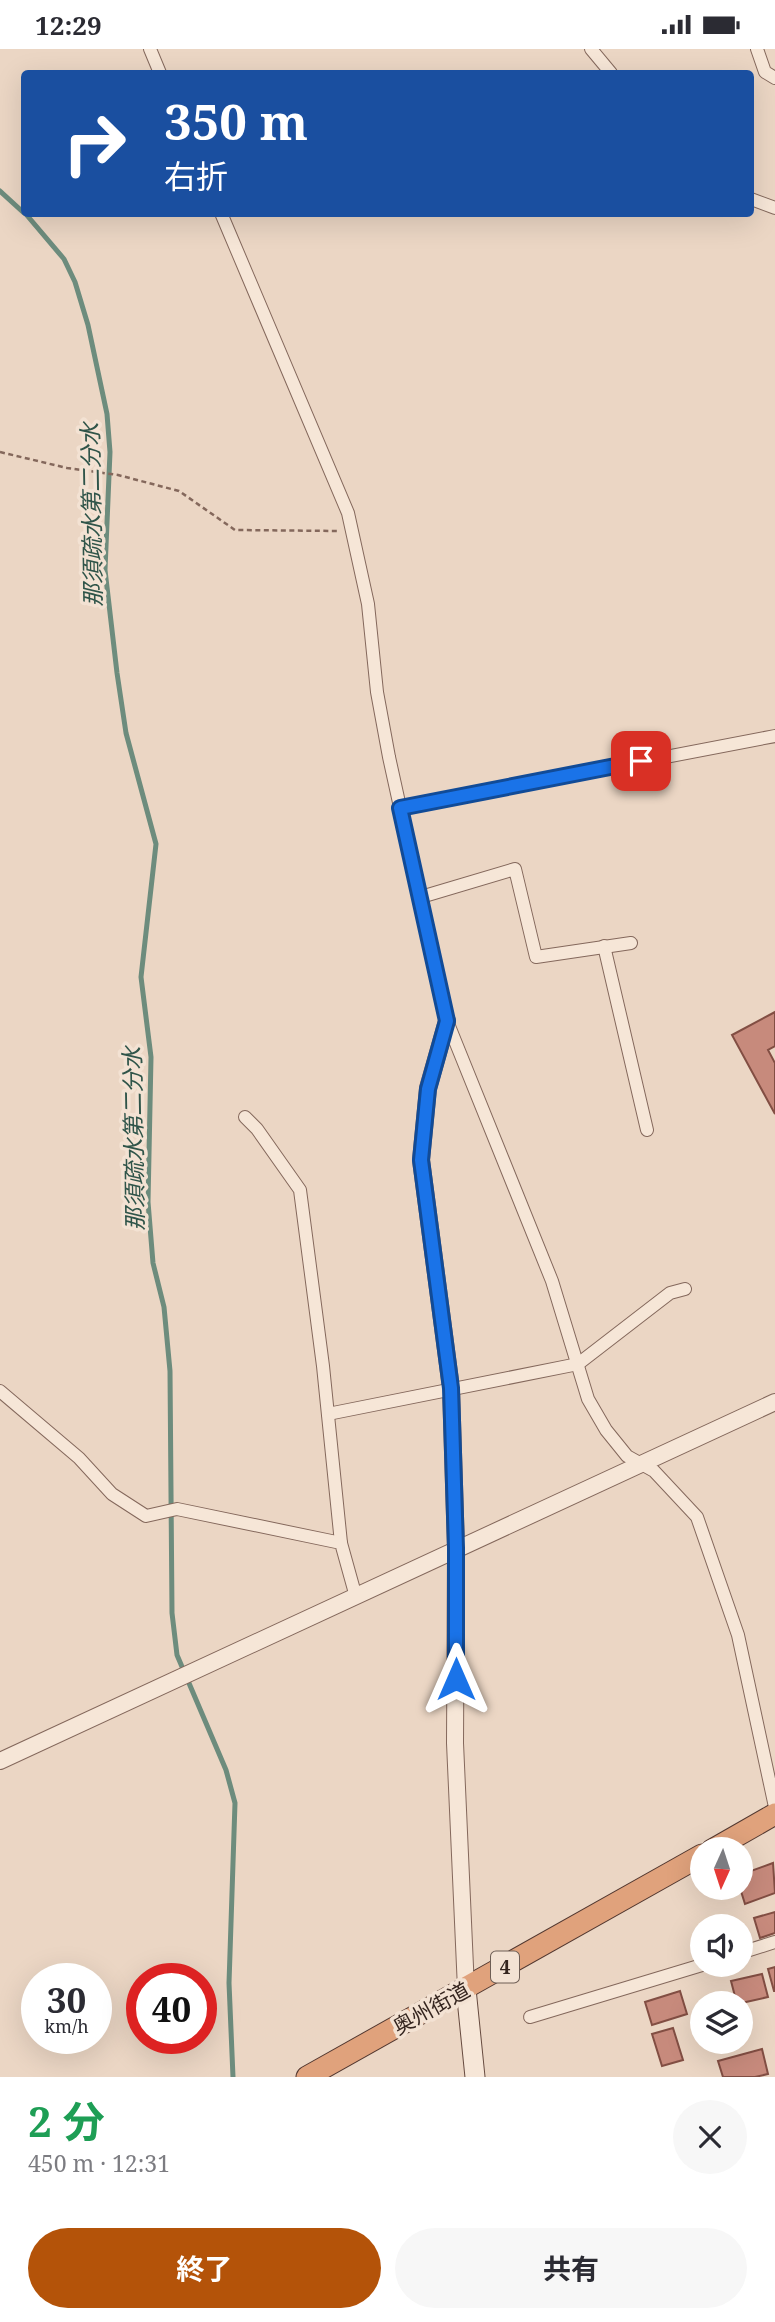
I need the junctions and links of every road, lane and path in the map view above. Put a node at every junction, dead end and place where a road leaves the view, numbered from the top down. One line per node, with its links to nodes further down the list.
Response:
1 (150, 49): 4 (street)
2 (591, 49): 5 (street)
3 (757, 49): 6 (street)
4 (159, 70)
5 (608, 70)
6 (775, 78)
7 (754, 200): 8 (street)
8 (775, 208)
9 (223, 217): 11 (street)
10 (0, 452): 11 (path)
11 (352, 531): 13 (street)
12 (775, 736): 13 (street)
13 (400, 808): 14 (street)
14 (421, 897): 16 (street); 17 (street)
15 (631, 943): 16 (street)
16 (604, 946): 19 (street)
17 (447, 1021): 21 (street); 22 (street)
18 (245, 1117): 25 (street)
19 (647, 1130)
20 (685, 1289): 21 (street)
21 (578, 1364): 22 (street); 26 (street)
22 (451, 1388): 25 (street); 28 (street)
23 (0, 1391): 27 (street)
24 (775, 1402): 26 (street)
25 (328, 1414): 27 (street)
26 (642, 1463): 28 (street); 31 (street)
27 (341, 1543): 29 (street)
28 (456, 1548): 29 (street); 38 (street)
29 (356, 1597): 30 (street)
30 (0, 1761)
31 (775, 1807)
32 (775, 1814): 33 (highway)
33 (735, 1837)
34 (690, 1862): 38 (highway, 奥州街道 / 4)
35 (775, 1942): 36 (street)
36 (753, 1949)
37 (690, 1969): 39 (street)
38 (466, 1989): 40 (highway, 奥州街道 / 4); 41 (main road)
39 (530, 2017)
40 (307, 2077)
41 (475, 2077)

